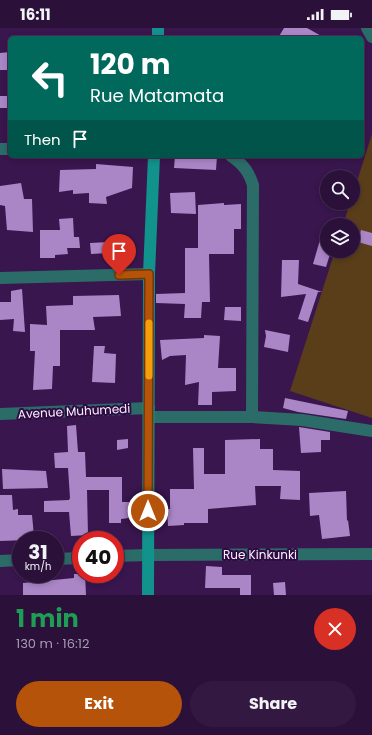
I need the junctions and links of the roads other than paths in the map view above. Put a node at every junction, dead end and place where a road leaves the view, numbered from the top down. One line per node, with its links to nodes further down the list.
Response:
1 (367, 28): 2 (street)
2 (372, 37)
3 (154, 158): 5 (street)
4 (233, 158): 9 (street)
5 (149, 274): 6 (street); 7 (street)
6 (0, 278)
7 (149, 413): 8 (street, Avenue Muhumedi); 9 (street, Avenue Muhumedi); 12 (street)
8 (0, 414)
9 (252, 417): 10 (street, Avenue Muhumedi)
10 (372, 431)
11 (372, 554): 12 (street, Rue Kinkunki)
12 (148, 555): 13 (street, Rue Kinkunki); 16 (street)
13 (124, 556)
14 (12, 560): 15 (street)
15 (0, 561)
16 (148, 595)

